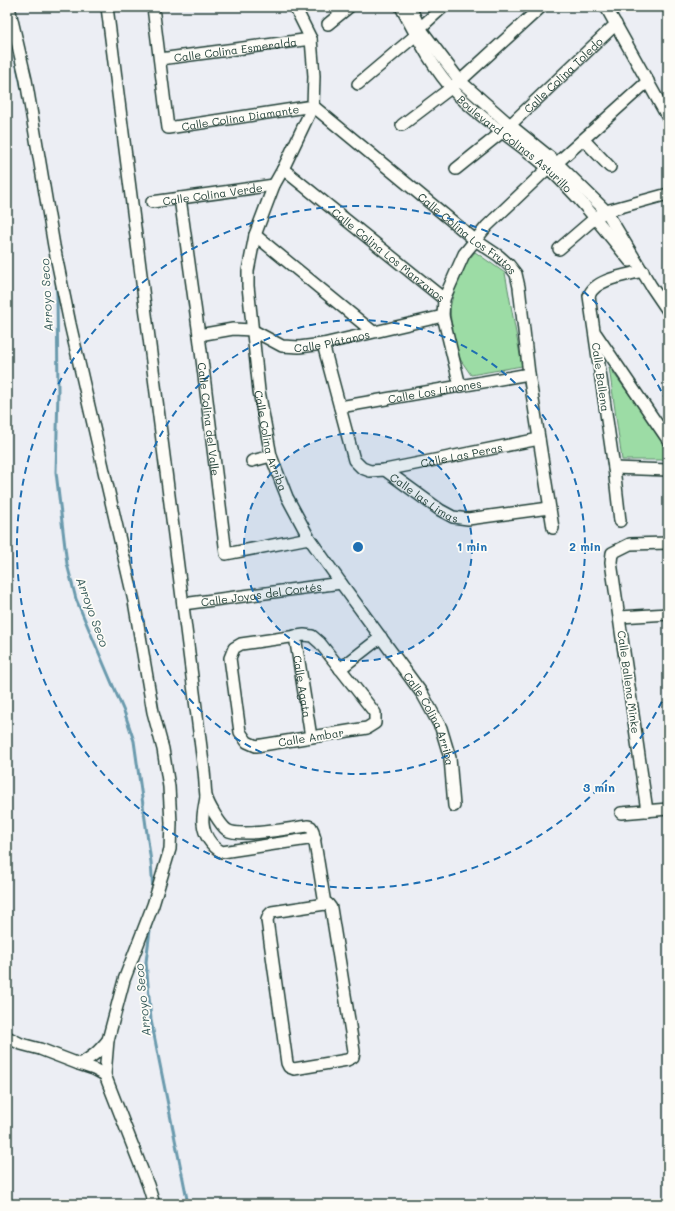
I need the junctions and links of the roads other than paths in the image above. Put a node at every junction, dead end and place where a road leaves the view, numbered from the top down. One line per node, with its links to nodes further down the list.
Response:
1 (9, 7): 77 (street)
2 (107, 7): 62 (street)
3 (153, 7): 15 (street)
4 (294, 7): 14 (street)
5 (349, 7): 11 (street)
6 (401, 7): 13 (street, Boulevard Colinas Asturillo)
7 (410, 7): 13 (street, Boulevard Colinas Asturillo)
8 (443, 7): 13 (street)
9 (540, 7): 18 (street)
10 (606, 7): 12 (street)
11 (328, 24)
12 (616, 24): 16 (street); 22 (street, Calle Colina Toledo)
13 (418, 32): 17 (street); 18 (street, Boulevard Colinas Asturillo)
14 (311, 39): 15 (street, Calle Colina Esmeralda); 19 (street, Calle Colina Arriba)
15 (160, 59): 19 (street, Calle Colina Diamante)
16 (648, 81): 20 (street); 23 (street)
17 (358, 84)
18 (455, 84): 21 (street); 22 (street, Boulevard Colinas Asturillo)
19 (313, 106): 26 (street, Calle Colina Arriba); 35 (street, Calle Colina Los Frutos)
20 (668, 118)
21 (402, 125)
22 (506, 128): 24 (street, Boulevard Colinas Asturillo); 27 (street, Calle Colina Toledo)
23 (584, 140): 24 (street); 25 (street)
24 (552, 165): 32 (street, Boulevard Colinas Asturillo); 33 (street, Boulevard Colinas Asturillo); 35 (street)
25 (610, 167)
26 (283, 169): 28 (street, Calle Colina Arriba); 38 (street, Calle Colina Los Manzanos)
27 (456, 169)
28 (274, 185): 30 (street, Calle Colina Verde); 34 (street, Calle Colina Arriba)
29 (668, 194): 32 (street)
30 (180, 198): 31 (street, Calle Colina Verde); 44 (street, Calle Colina del Valle)
31 (152, 202)
32 (606, 211): 33 (street); 37 (street, Boulevard Colinas Asturillo)
33 (595, 218): 36 (street); 37 (street, Boulevard Colinas Asturillo)
34 (255, 235): 41 (street, Calle Colina Arriba); 43 (street)
35 (476, 240): 38 (street); 46 (street, Calle Colina Los Frutos)
36 (559, 249)
37 (641, 272): 39 (street); 42 (street, Calle Ballena)
38 (444, 299): 40 (street, Calle Colina Los Manzanos)
39 (668, 311)
40 (443, 316): 43 (street, Calle Plátanos); 47 (street, Calle Colina Los Manzanos)
41 (252, 330): 44 (street, Calle Plátanos); 45 (street, Calle Plátanos); 51 (street, Calle Colina Arriba)
42 (594, 331): 50 (street); 53 (street, Calle Ballena)
43 (372, 332): 45 (street, Calle Plátanos)
44 (199, 335): 59 (street, Calle Colina del Valle)
45 (323, 344): 48 (street, Calle las Limas)
46 (528, 374): 47 (street, Calle Los Limones); 49 (street, Calle Colina Los Frutos)
47 (460, 386): 48 (street, Calle Los Limones)
48 (340, 407): 54 (street, Calle las Limas)
49 (539, 439): 54 (street, Calle Las Peras); 56 (street, Calle Colina Los Frutos)
50 (668, 440)
51 (271, 456): 52 (street); 59 (street, Calle Colina Arriba)
52 (252, 461)
53 (614, 468): 55 (street); 57 (street, Calle Ballena)
54 (385, 470): 56 (street, Calle las Limas)
55 (668, 470)
56 (550, 508): 58 (street, Calle Colina Los Frutos)
57 (620, 521)
58 (553, 528)
59 (310, 538): 61 (street, Calle Colina Arriba)
60 (668, 543): 64 (street, Calle Ballena Minke)
61 (341, 583): 62 (street, Calle Joyas del Cortés); 66 (street, Calle Colina Arriba)
62 (183, 604): 69 (street)
63 (668, 614): 64 (street)
64 (620, 617): 72 (street, Calle Ballena Minke)
65 (295, 636): 67 (street); 68 (street, Calle Agata); 68 (street, Calle Ambar)
66 (381, 637): 67 (street); 70 (street, Calle Colina Arriba)
67 (340, 669): 68 (street, Calle Ambar)
68 (311, 737)
69 (206, 797): 74 (street); 74 (street)
70 (454, 806)
71 (668, 809): 72 (street)
72 (647, 811): 73 (street)
73 (621, 813)
74 (314, 838): 75 (street)
75 (325, 904): 75 (street)
76 (7, 1037): 78 (street)
77 (108, 1040): 78 (street); 79 (street)
78 (79, 1064): 79 (street)
79 (105, 1075): 80 (street)
80 (154, 1204)

